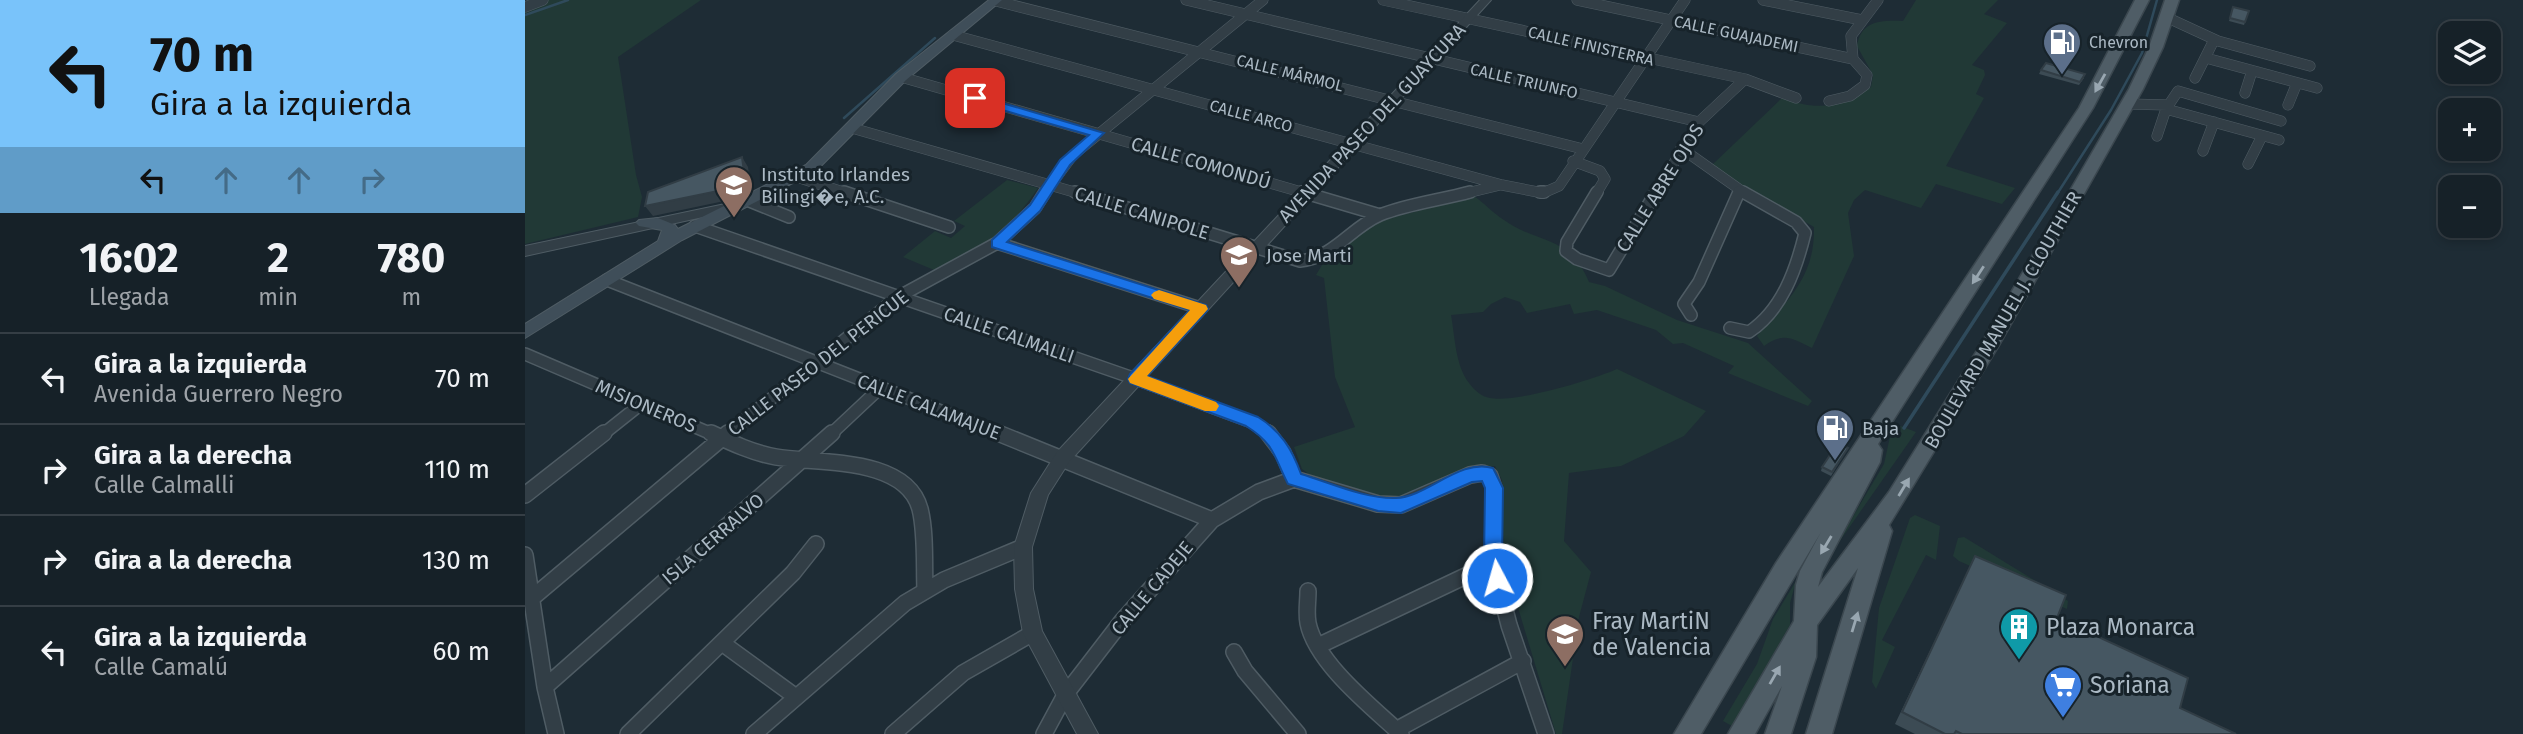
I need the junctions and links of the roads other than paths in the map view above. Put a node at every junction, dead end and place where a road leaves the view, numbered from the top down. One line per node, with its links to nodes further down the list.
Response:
1 (543, 0): 13 (street)
2 (996, 0): 20 (main road); 22 (street, CALLE MÁRMOL)
3 (1187, 0): 14 (street, CALLE TRIUNFO)
4 (1263, 0): 14 (street, CALLE PASEO DEL PERICUE)
5 (1383, 0): 16 (street, CALLE FINISTERRA)
6 (1486, 0): 16 (street, AVENIDA PASEO DEL GUAYCURA)
7 (1577, 0): 17 (street, CALLE GUAJADEMI)
8 (1685, 0): 17 (street)
9 (1763, 0): 18 (street)
10 (1878, 0): 18 (street)
11 (2142, 0): 85 (main road, BOULEVARD MANUEL J. CLOUTHIER, one-way to 85)
12 (2172, 0): 15 (main road, BOULEVARD MANUEL J. CLOUTHIER)
13 (525, 7)
14 (1246, 14): 22 (street, CALLE PASEO DEL PERICUE); 24 (street, CALLE TRIUNFO)
15 (2166, 17): 19 (main road, BOULEVARD MANUEL J. CLOUTHIER); 21 (street)
16 (1469, 19): 24 (street, AVENIDA PASEO DEL GUAYCURA); 25 (street, CALLE FINISTERRA)
17 (1671, 20): 25 (street); 26 (street, CALLE GUAJADEMI)
18 (1862, 20): 26 (street)
19 (2160, 34): 21 (street); 36 (main road, BOULEVARD MANUEL J. CLOUTHIER)
20 (953, 35): 29 (main road); 34 (street, CALLE ARCO)
21 (2209, 38): 23 (street); 27 (street)
22 (1201, 51): 34 (street, CALLE PASEO DEL PERICUE); 38 (street, CALLE MÁRMOL)
23 (2206, 58): 28 (street); 30 (street)
24 (1431, 59): 38 (street, AVENIDA PASEO DEL GUAYCURA); 39 (street, CALLE TRIUNFO)
25 (1644, 59): 31 (street, CALLE FINISTERRA); 39 (street)
26 (1853, 59): 40 (street)
27 (2310, 66)
28 (2252, 71): 32 (street); 35 (street)
29 (901, 77): 46 (main road); 47 (street, CALLE COMONDÚ)
30 (2195, 78)
31 (1745, 79): 37 (street, CALLE FINISTERRA); 43 (street, CALLE ABRE OJOS)
32 (2297, 83): 33 (street); 41 (street)
33 (2316, 88)
34 (1152, 90): 47 (street, CALLE PASEO DEL PERICUE); 51 (street, CALLE ARCO)
35 (2245, 93)
36 (2132, 97): 42 (street); 42 (street); 91 (main road, BOULEVARD MANUEL J. CLOUTHIER, one-way to 36)
37 (1796, 98)
38 (1394, 100): 51 (street, AVENIDA PASEO DEL GUAYCURA); 53 (street, CALLE MÁRMOL)
39 (1615, 101): 43 (street, CALLE TRIUNFO); 53 (street)
40 (1829, 101)
41 (2288, 105)
42 (2167, 107): 44 (street); 45 (street); 48 (street)
43 (1699, 121): 52 (street, CALLE ABRE OJOS)
44 (2281, 121)
45 (2214, 122): 49 (street); 54 (street)
46 (852, 128): 57 (main road); 58 (street, CALLE CANIPOLE)
47 (1098, 133): 58 (street, CALLE PASEO DEL PERICUE); 61 (street, CALLE COMONDÚ)
48 (2157, 136)
49 (2262, 136): 50 (street); 56 (street)
50 (2279, 140)
51 (1353, 144): 59 (street, CALLE ARCO); 61 (street, AVENIDA PASEO DEL GUAYCURA)
52 (1682, 148): 55 (street, CALLE ABRE OJOS); 60 (street)
53 (1583, 149): 55 (street)
54 (2203, 151)
55 (1573, 161): 59 (street, CALLE ARCO)
56 (2248, 164)
57 (797, 177): 62 (main road); 68 (street)
58 (1051, 185): 69 (street, CALLE PASEO DEL PERICUE); 71 (street, CALLE CANIPOLE)
59 (1502, 185): 64 (street, CALLE CANIPOLE)
60 (1740, 191): 76 (street); 77 (street)
61 (1307, 194): 64 (street, CALLE COMONDÚ); 71 (street, AVENIDA PASEO DEL GUAYCURA)
62 (747, 200): 63 (main road); 65 (street)
63 (730, 207): 66 (street); 67 (main road)
64 (1380, 215): 71 (street, CALLE CANIPOLE)
65 (789, 216)
66 (644, 223): 70 (main road); 72 (street)
67 (695, 226): 70 (main road); 74 (street, CALLE CALMALLI)
68 (949, 228)
69 (997, 243): 74 (street, CALLE PASEO DEL PERICUE); 75 (street)
70 (664, 244): 73 (main road)
71 (1256, 248): 75 (street, AVENIDA PASEO DEL GUAYCURA)
72 (525, 251)
73 (607, 280): 78 (main road); 80 (street, CALLE CALAMAJUE)
74 (898, 297): 80 (street, CALLE PASEO DEL PERICUE); 81 (street, CALLE CALMALLI)
75 (1201, 309): 81 (street, AVENIDA PASEO DEL GUAYCURA)
76 (1691, 315)
77 (1730, 328)
78 (525, 332)
79 (525, 354): 83 (street, MISIONEROS)
80 (815, 363): 82 (street, CALLE CALAMAJUE); 84 (street, CALLE PASEO DEL PERICUE)
81 (1136, 379): 86 (street, AVENIDA PASEO DEL GUAYCURA); 89 (street, CALLE CALMALLI)
82 (879, 388): 86 (street, CALLE CALAMAJUE); 87 (street, ISLA CERRALVO)
83 (641, 404): 84 (street, MISIONEROS); 90 (street)
84 (722, 438): 87 (street, MISIONEROS); 99 (street, CALLE PASEO DEL PERICUE)
85 (1871, 439): 100 (main road, BOULEVARD MANUEL J. CLOUTHIER, one-way to 100); 118 (main road, BOULEVARD MANUEL J. CLOUTHIER)
86 (1063, 457): 92 (street, CALLE CALAMAJUE); 94 (street, AVENIDA PASEO DEL GUAYCURA)
87 (803, 460): 97 (street, MISIONEROS); 106 (street, ISLA CERRALVO)
88 (1487, 473): 89 (street); 96 (street)
89 (1294, 479): 92 (street, CALLE CADEJE)
90 (525, 495)
91 (1884, 519): 100 (main road, BOULEVARD MANUEL J. CLOUTHIER); 121 (main road, one-way to 91)
92 (1212, 520): 107 (street, CALLE CADEJE)
93 (816, 544): 102 (street)
94 (1023, 547): 97 (street); 101 (street, AVENIDA PASEO DEL GUAYCURA)
95 (525, 555): 99 (street)
96 (1493, 563): 103 (street); 105 (street)
97 (925, 590): 108 (street)
98 (1308, 592): 103 (street)
99 (532, 598): 106 (street)
100 (1805, 624): 119 (main road, BOULEVARD MANUEL J. CLOUTHIER, one-way to 100); 120 (main road, BOULEVARD MANUEL J. CLOUTHIER)
101 (1033, 633): 107 (street, AVENIDA PASEO DEL GUAYCURA); 113 (street)
102 (722, 643): 108 (street); 111 (street)
103 (1318, 646): 109 (street)
104 (1234, 652): 116 (street)
105 (1523, 662): 109 (street); 117 (street)
106 (545, 687): 110 (street)
107 (1065, 695): 114 (street, CALLE CADEJE); 115 (street, AVENIDA PASEO DEL GUAYCURA)
108 (796, 697): 112 (street)
109 (1399, 732)
110 (556, 734)
111 (628, 734)
112 (754, 734)
113 (893, 734)
114 (1044, 734)
115 (1088, 734)
116 (1298, 734)
117 (1546, 734)
118 (1687, 734)
119 (1741, 734)
120 (1778, 734)
121 (1819, 734)

